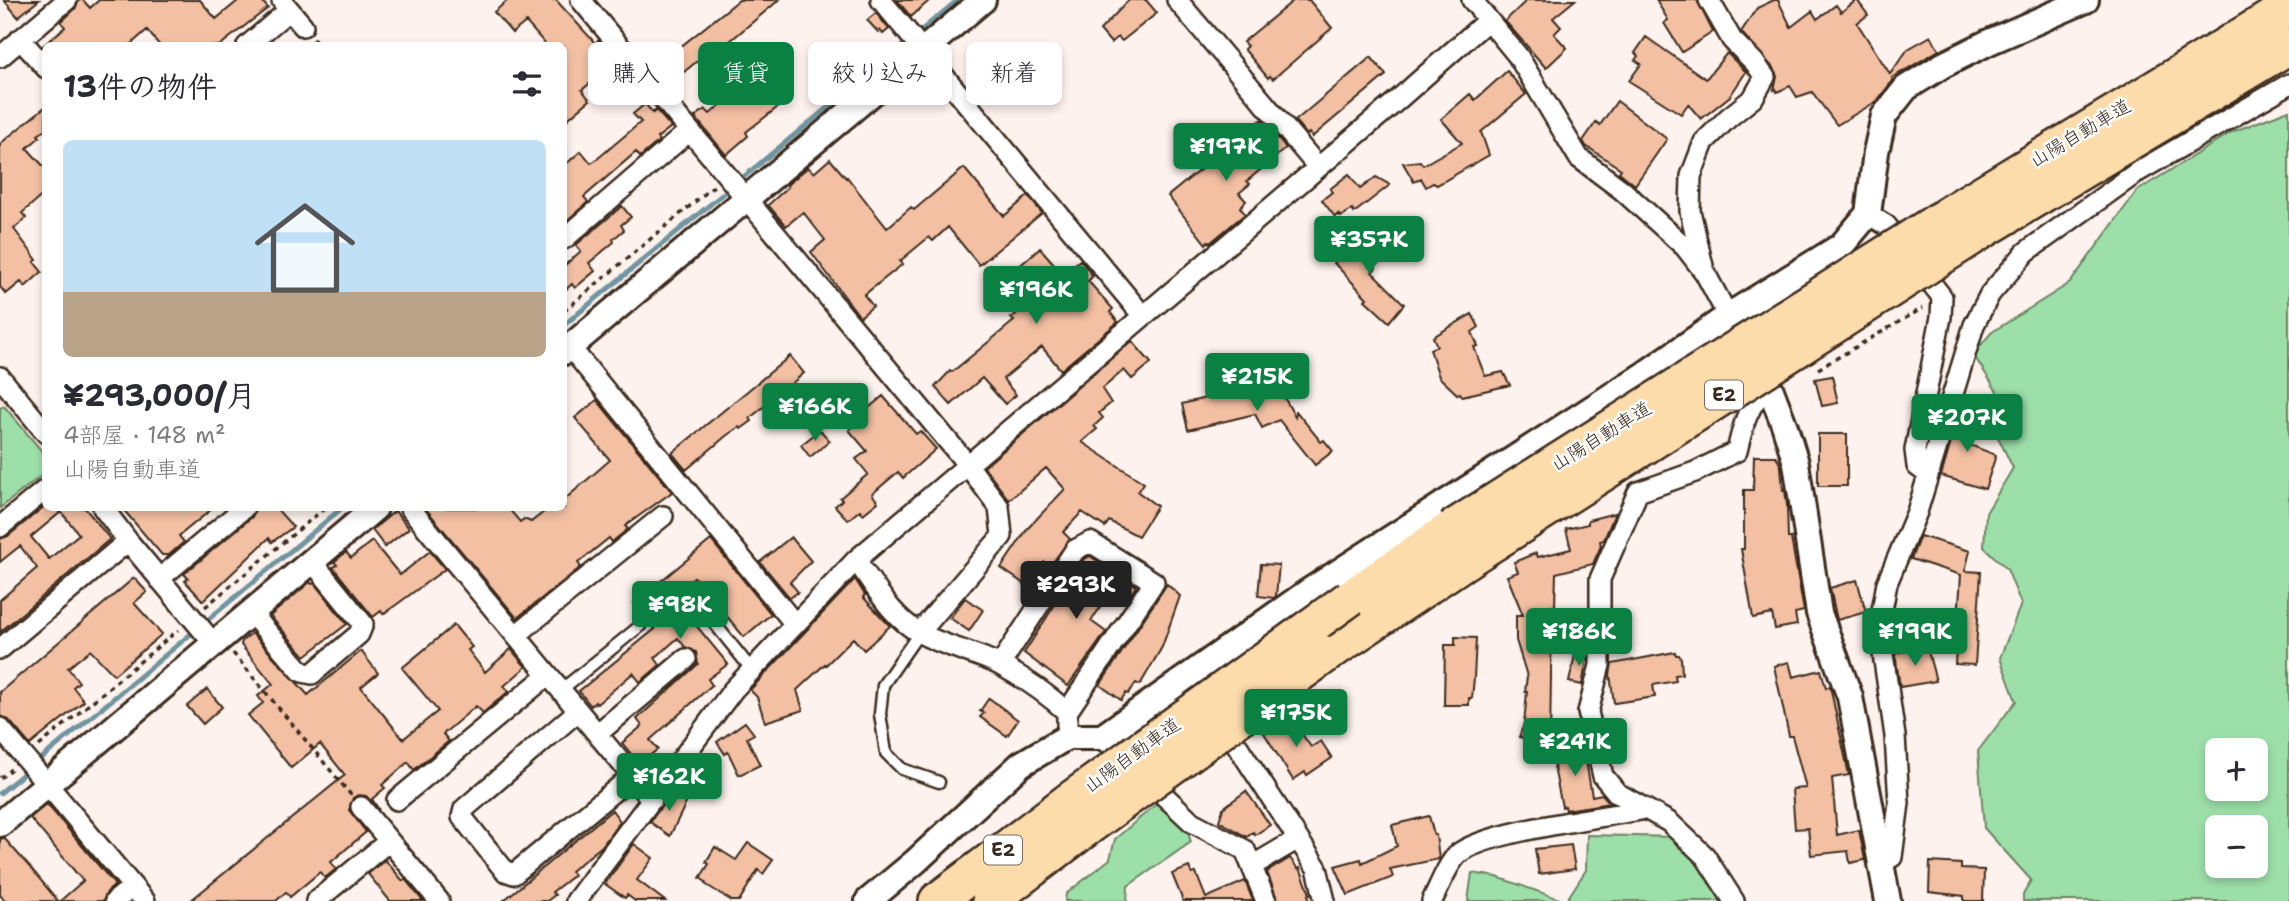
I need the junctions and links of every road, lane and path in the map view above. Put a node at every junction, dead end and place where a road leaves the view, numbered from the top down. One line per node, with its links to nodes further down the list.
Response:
1 (67, 0): 13 (street)
2 (581, 0): 22 (street)
3 (881, 0): 15 (street)
4 (983, 0): 15 (street)
5 (1177, 0): 23 (street)
6 (1472, 0): 11 (street)
7 (1709, 0): 28 (street)
8 (2086, 0): 25 (street)
9 (285, 5): 12 (street); 14 (street)
10 (2289, 7): 26 (highway, 山陽自動車道 / E2)
11 (1488, 20): 23 (street); 28 (street)
12 (303, 26)
13 (20, 39): 17 (street); 18 (street)
14 (251, 42)
15 (917, 42)
16 (2289, 46): 26 (highway, 山陽自動車道 / E2)
17 (0, 57)
18 (42, 64)
19 (952, 84): 31 (street)
20 (2289, 85): 39 (street)
21 (838, 105): 24 (street)
22 (689, 131): 24 (street); 27 (street)
23 (1318, 167): 31 (street)
24 (736, 187): 30 (path); 33 (street); 38 (street)
25 (1868, 214): 29 (street); 32 (street)
26 (1973, 218): 81 (highway, 山陽自動車道 / E2, bridge); 81 (highway, 山陽自動車道 / E2, bridge)
27 (567, 236)
28 (1705, 274): 32 (street)
29 (1942, 297): 34 (path); 39 (street)
30 (567, 309)
31 (1143, 316): 38 (street)
32 (1728, 316): 36 (street); 63 (street)
33 (567, 349): 54 (street)
34 (1814, 370)
35 (0, 377): 37 (street)
36 (1769, 385): 80 (street); 85 (street)
37 (42, 428)
38 (967, 464): 49 (street); 57 (street)
39 (1928, 474): 85 (street)
40 (42, 492): 47 (street)
41 (105, 511): 48 (street)
42 (240, 511): 51 (street)
43 (322, 511): 56 (path)
44 (371, 511): 50 (street)
45 (413, 511): 58 (street)
46 (663, 516): 58 (street)
47 (0, 527)
48 (128, 541): 51 (street); 59 (street)
49 (856, 560): 54 (street); 57 (street)
50 (313, 561): 53 (street); 53 (street)
51 (159, 579): 56 (street)
52 (694, 598): 62 (lane)
53 (251, 613): 56 (street)
54 (794, 623): 62 (street)
55 (640, 626): 65 (lane)
56 (206, 631): 72 (path); 75 (street); 79 (path)
57 (919, 633): 61 (street); 76 (lane)
58 (516, 635): 64 (street)
59 (0, 649)
60 (686, 659): 69 (street)
61 (1000, 665): 67 (street); 67 (street)
62 (752, 670): 78 (street)
63 (1191, 674): 71 (street); 83 (street)
64 (548, 675): 65 (street); 77 (street)
65 (561, 690): 66 (street)
66 (578, 711): 69 (street); 73 (street)
67 (1067, 712): 70 (street)
68 (0, 728): 72 (street)
69 (597, 734): 73 (street)
70 (1067, 737): 71 (street); 92 (street)
71 (1102, 737): 86 (street)
72 (27, 758): 74 (path); 75 (street)
73 (632, 776): 78 (street)
74 (0, 778)
75 (44, 779): 82 (street); 87 (street)
76 (939, 782)
77 (397, 800)
78 (652, 800): 91 (street)
79 (361, 807): 84 (street)
80 (1646, 809): 97 (street); 98 (street)
81 (1079, 813): 93 (highway, 山陽自動車道 / E2); 94 (highway, 山陽自動車道 / E2)
82 (0, 824)
83 (1298, 839): 86 (street); 96 (street)
84 (389, 841): 88 (street); 90 (street)
85 (1881, 863): 99 (street)
86 (1252, 866): 95 (street)
87 (139, 894): 89 (street)
88 (437, 900)
89 (115, 901)
90 (316, 901)
91 (576, 901)
92 (868, 901)
93 (936, 901)
94 (990, 901)
95 (1266, 901)
96 (1325, 901)
97 (1432, 901)
98 (1734, 901)
99 (1888, 901)

